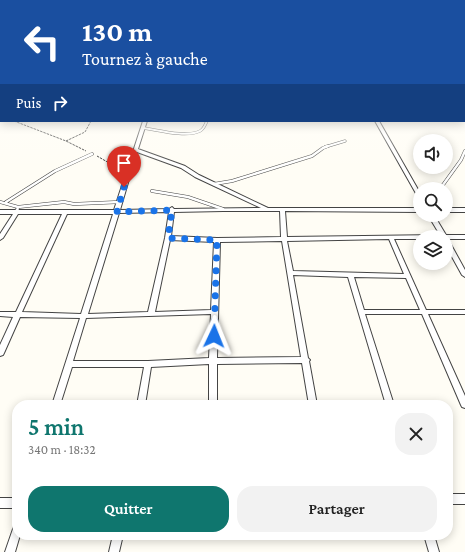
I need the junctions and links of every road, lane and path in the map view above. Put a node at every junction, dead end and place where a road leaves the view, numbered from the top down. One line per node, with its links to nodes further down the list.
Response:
1 (17, 122): 7 (path)
2 (91, 122): 7 (path)
3 (145, 122): 6 (street)
4 (207, 122): 6 (lane)
5 (378, 122): 15 (street)
6 (143, 128): 9 (street)
7 (66, 141): 11 (path)
8 (345, 141): 14 (lane)
9 (136, 150): 12 (street); 14 (street)
10 (465, 151): 13 (lane)
11 (92, 154): 12 (path); 18 (lane)
12 (129, 172): 19 (street)
13 (445, 182)
14 (214, 184): 22 (street)
15 (413, 184)
16 (152, 191): 21 (lane)
17 (0, 202): 18 (lane)
18 (6, 202): 20 (lane)
19 (120, 202): 20 (lane); 30 (street)
20 (18, 209): 28 (street); 29 (street); 34 (street)
21 (223, 209): 22 (street); 24 (street)
22 (267, 209): 23 (street)
23 (282, 209): 25 (street); 36 (street)
24 (172, 210): 30 (street); 35 (street)
25 (413, 210)
26 (453, 210): 27 (street)
27 (465, 210)
28 (0, 212)
29 (65, 212): 30 (street); 50 (street)
30 (117, 212): 51 (street)
31 (413, 237): 37 (street)
32 (453, 237): 33 (street)
33 (465, 237)
34 (0, 238)
35 (168, 238): 38 (street); 49 (street)
36 (284, 238): 37 (street); 38 (street); 40 (street)
37 (391, 238): 43 (street)
38 (217, 240): 44 (street)
39 (453, 253): 42 (street)
40 (290, 274): 41 (street); 54 (street)
41 (350, 275): 43 (street); 45 (street)
42 (465, 275)
43 (407, 276): 46 (street)
44 (215, 312): 49 (street); 53 (street)
45 (362, 312): 46 (street); 61 (street)
46 (424, 312): 47 (street); 62 (street)
47 (465, 312)
48 (0, 314): 50 (street)
49 (152, 314): 51 (street)
50 (17, 315): 51 (street); 52 (street)
51 (84, 316): 55 (street)
52 (0, 353)
53 (213, 360): 54 (street); 56 (street); 59 (street)
54 (306, 360): 60 (street)
55 (69, 364): 56 (street); 57 (street)
56 (148, 364): 58 (street)
57 (58, 400)
58 (142, 400)
59 (213, 400)
60 (312, 400)
61 (388, 400)
62 (465, 406)
63 (453, 499): 64 (street)
64 (465, 499)
65 (12, 503): 66 (street)
66 (0, 504)
67 (14, 540): 70 (street)
68 (117, 540): 71 (street)
69 (430, 540): 72 (street)
70 (10, 552)
71 (114, 552)
72 (434, 552)

